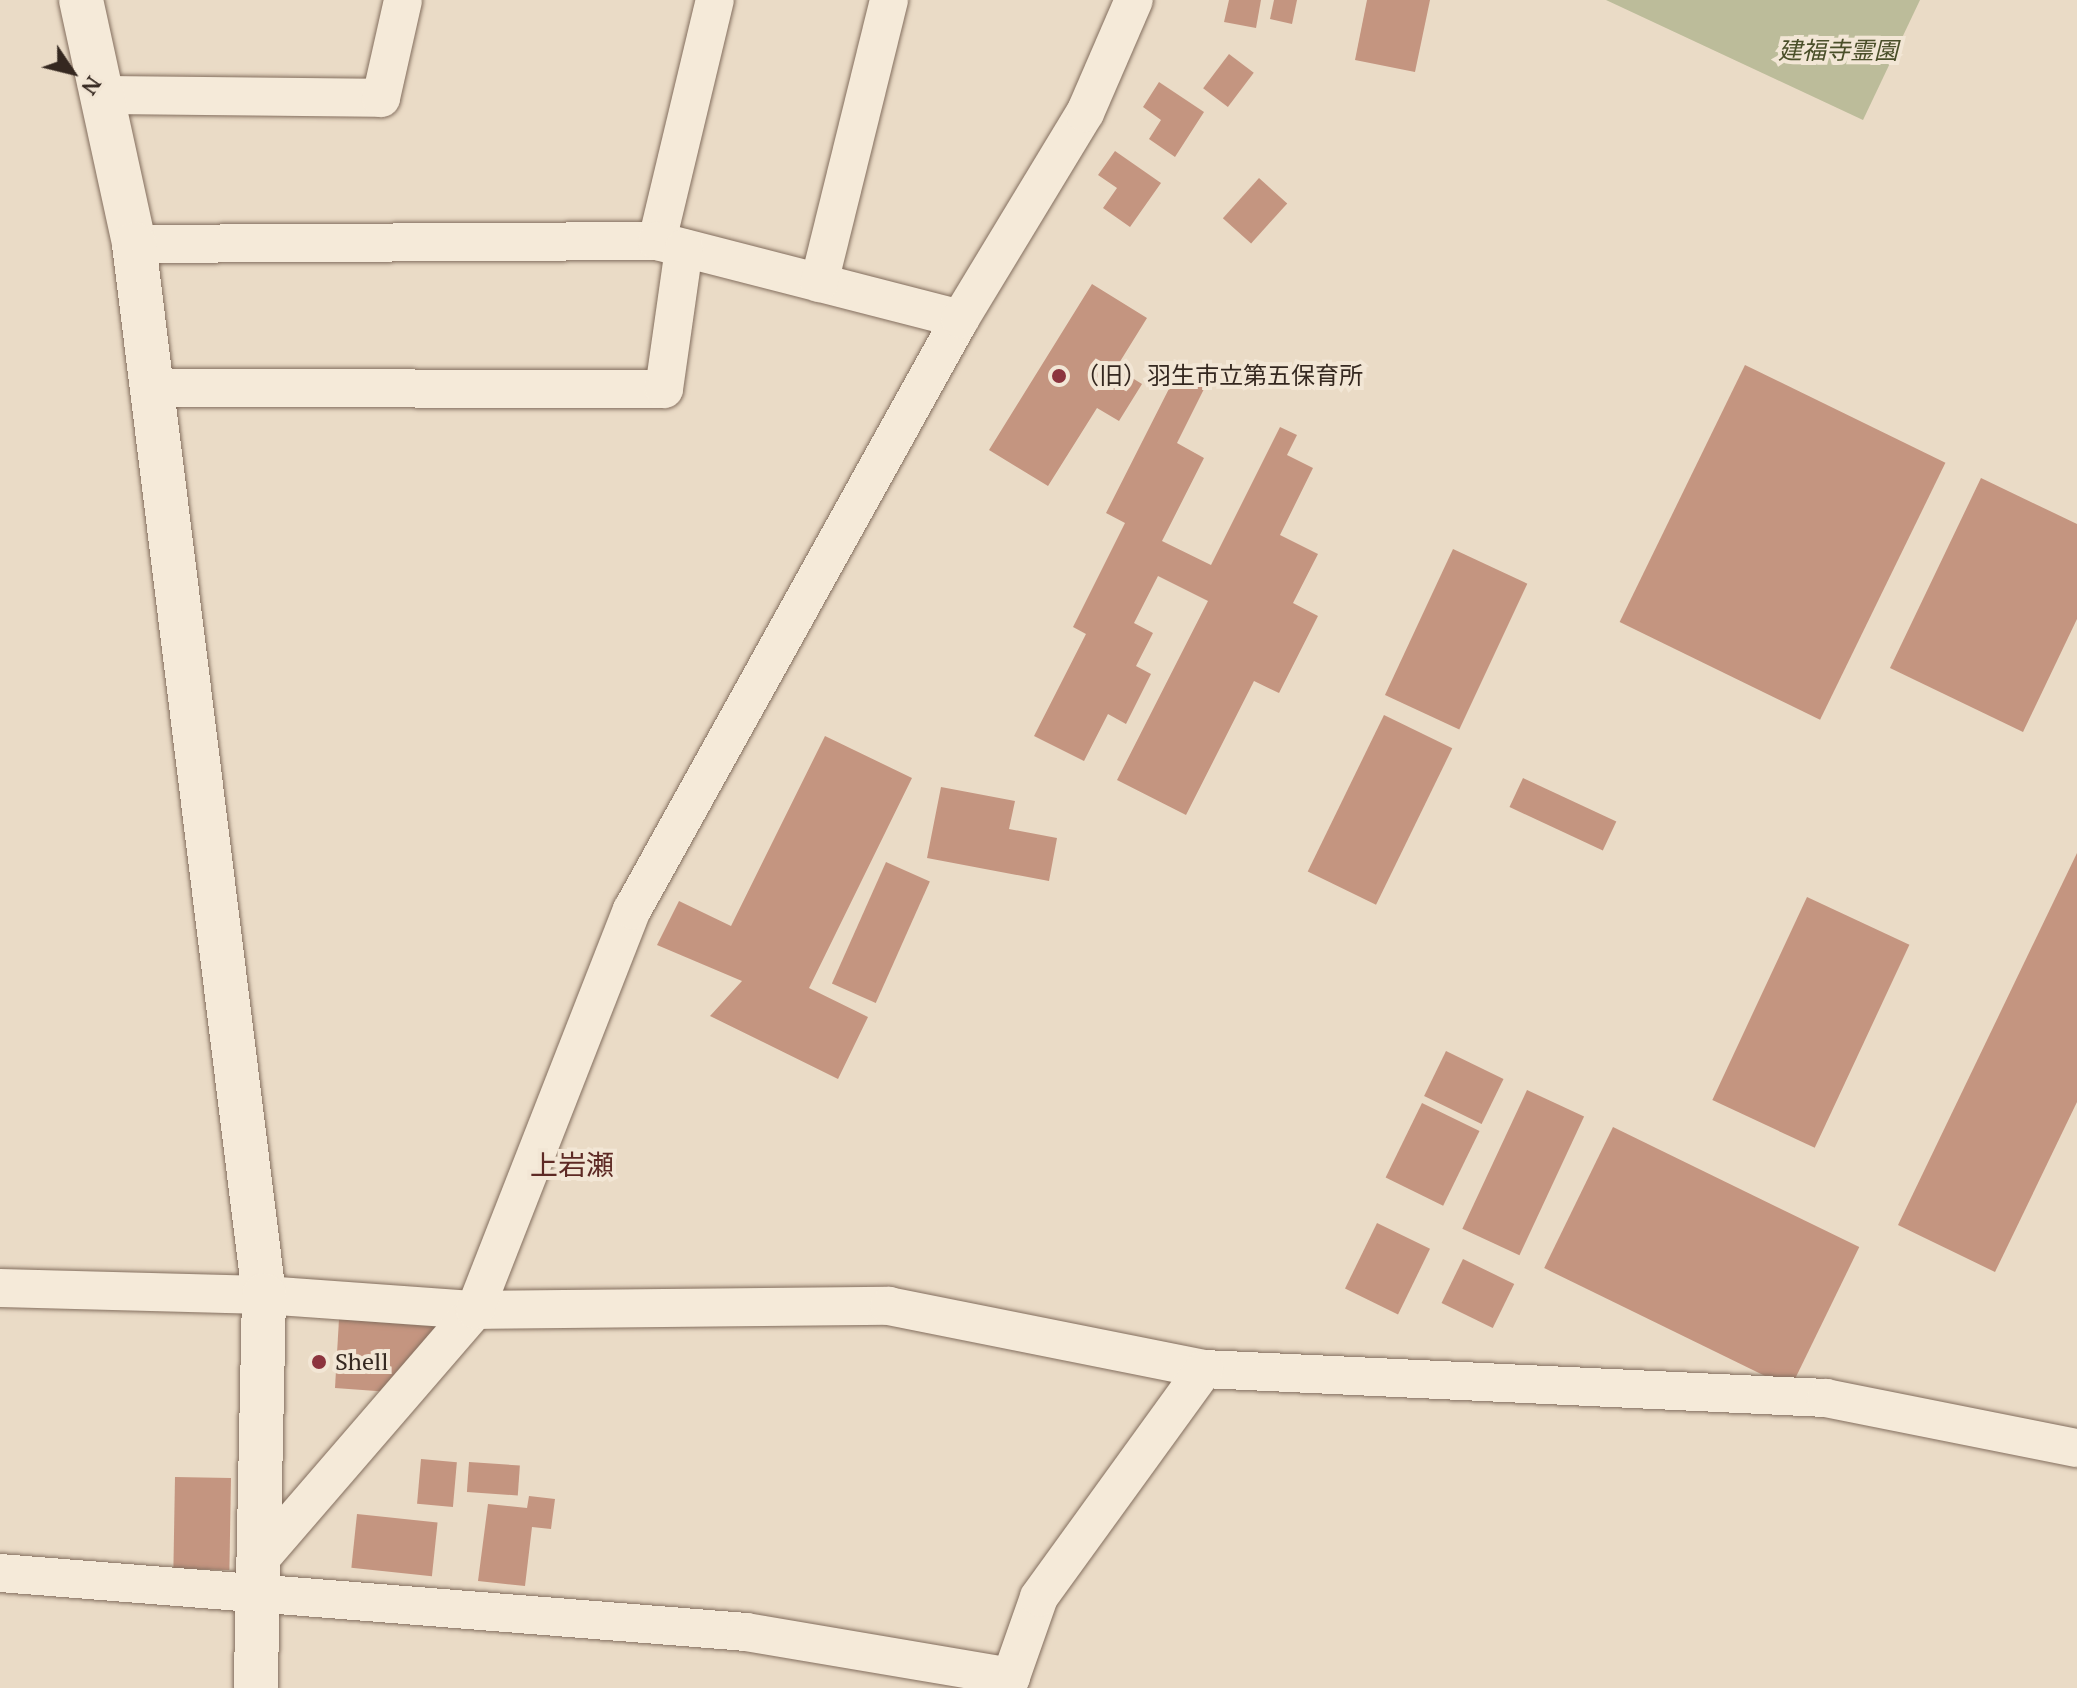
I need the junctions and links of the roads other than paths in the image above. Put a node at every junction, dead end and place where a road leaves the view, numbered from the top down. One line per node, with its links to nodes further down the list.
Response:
1 (403, 0): 6 (street)
2 (715, 0): 8 (street)
3 (889, 0): 9 (street)
4 (1134, 0): 10 (street)
5 (92, 9): 6 (street)
6 (102, 95): 7 (street)
7 (134, 244): 8 (street); 11 (street)
8 (670, 244): 9 (street); 11 (street)
9 (819, 283): 10 (street)
10 (960, 319): 14 (street)
11 (150, 388): 13 (street)
12 (0, 1288): 13 (street)
13 (264, 1295): 14 (street); 18 (street)
14 (475, 1310): 15 (street); 18 (street)
15 (1204, 1369): 16 (street); 19 (street)
16 (2077, 1448)
17 (0, 1573): 18 (street)
18 (260, 1575): 19 (street); 20 (street)
19 (1009, 1682)
20 (256, 1688)

